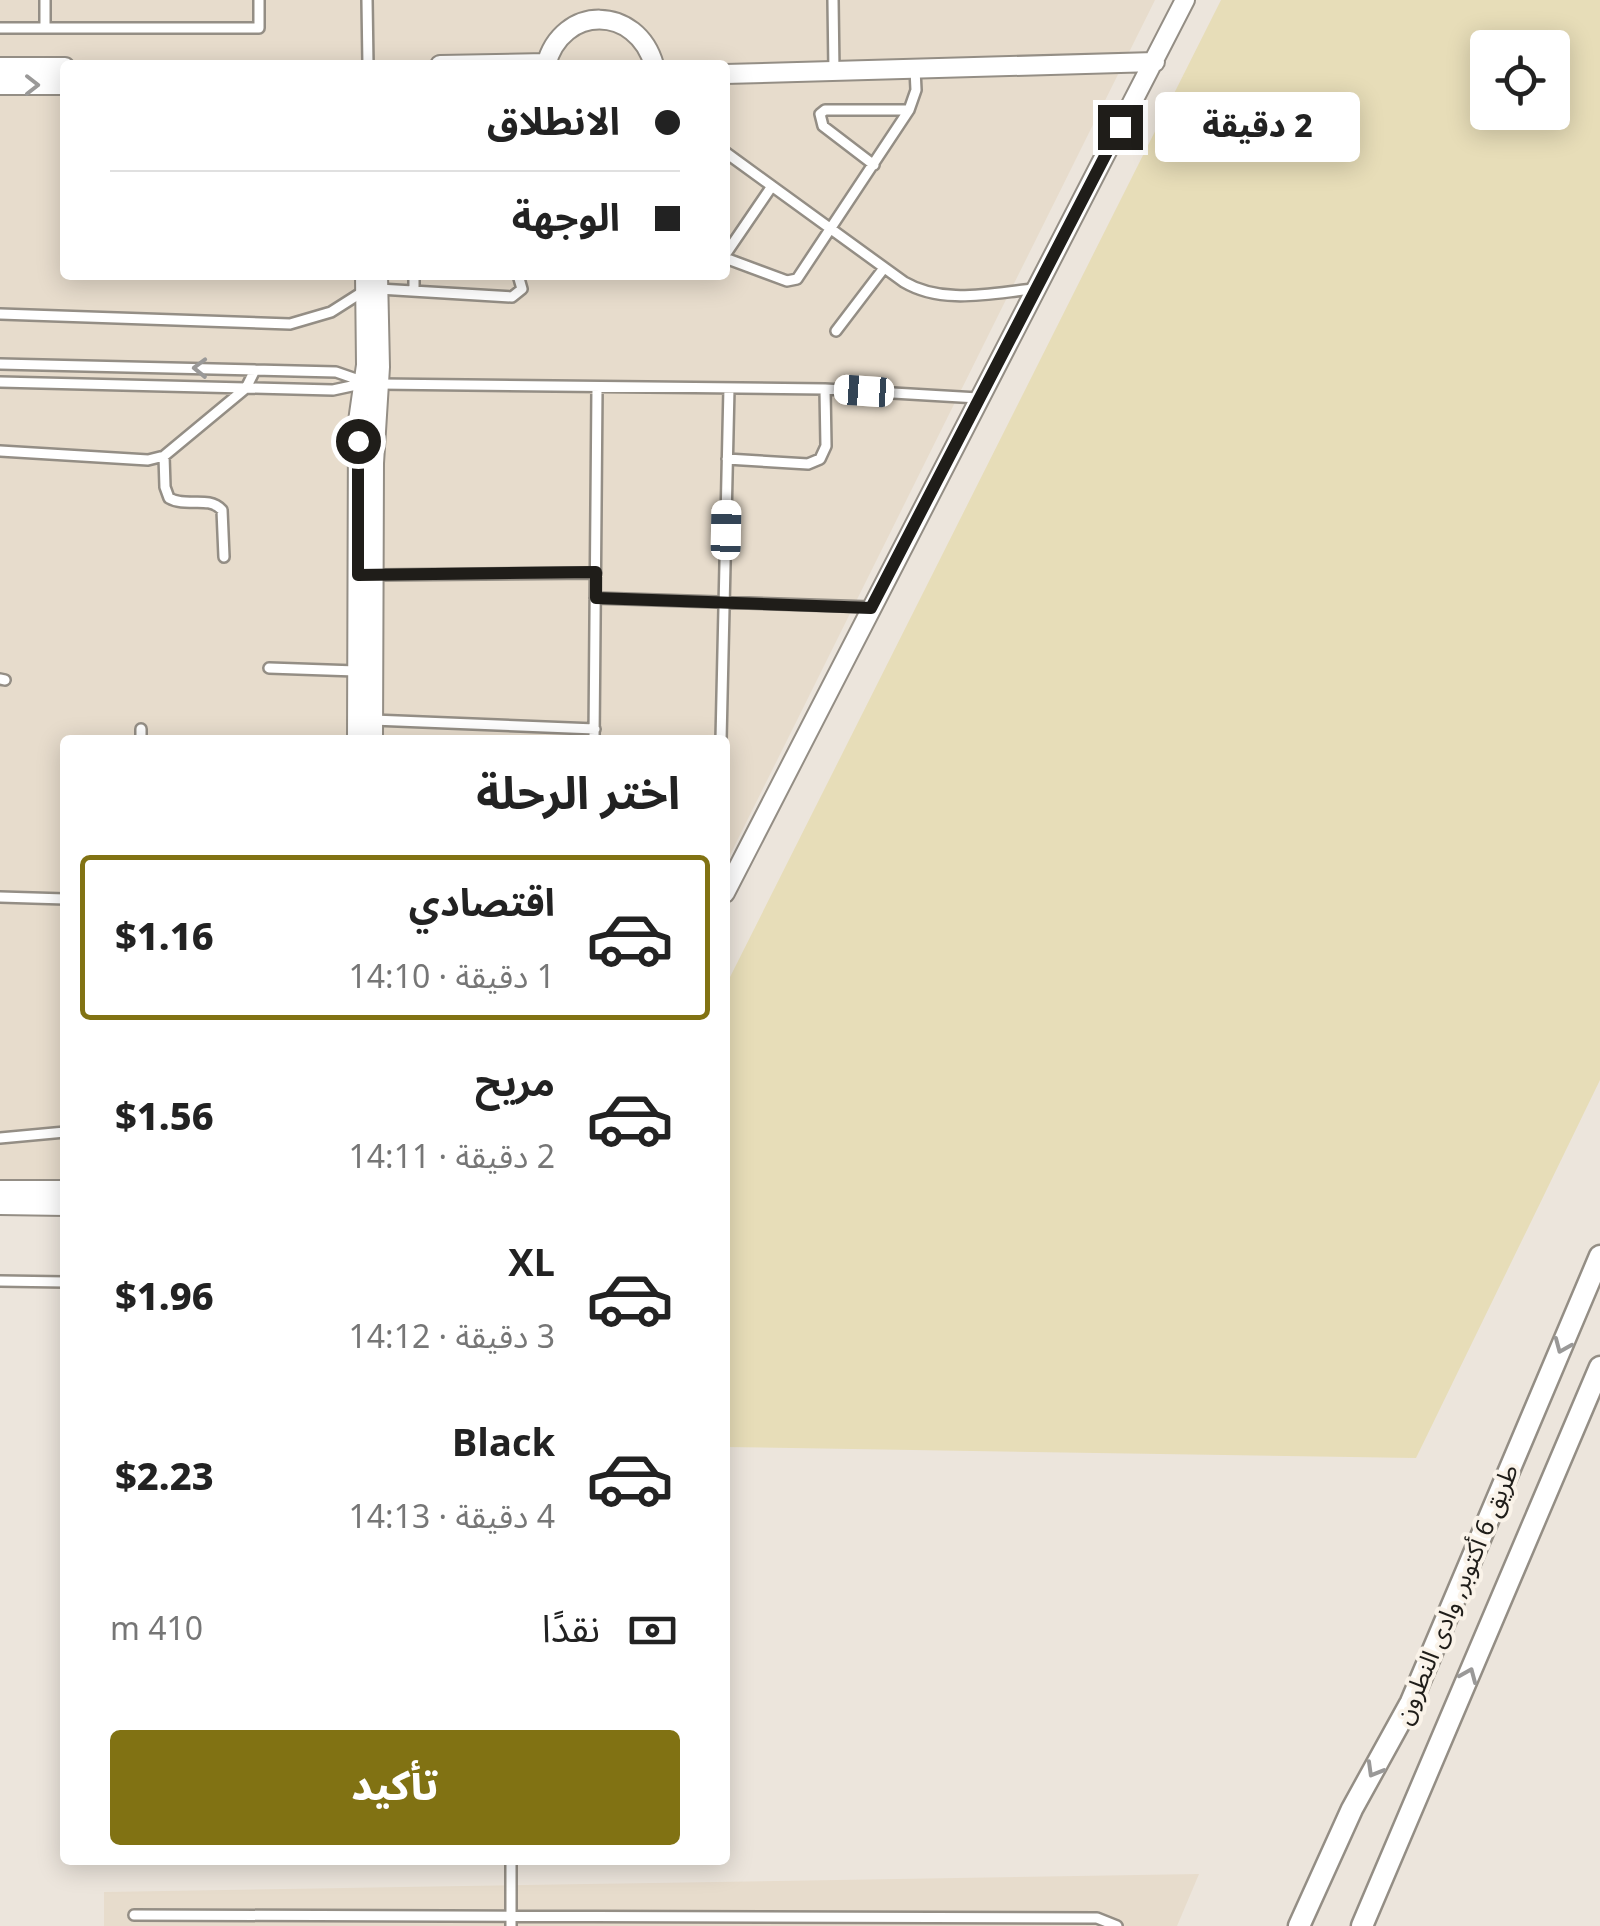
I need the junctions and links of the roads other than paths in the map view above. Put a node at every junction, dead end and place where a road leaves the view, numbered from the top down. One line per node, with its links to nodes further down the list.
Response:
1 (45, 0): 8 (lane)
2 (259, 0): 8 (lane)
3 (367, 0): 10 (lane)
4 (600, 0): 7 (street)
5 (832, 0): 17 (lane)
6 (1185, 0): 13 (street)
7 (600, 20): 11 (street); 12 (street)
8 (45, 27): 9 (lane)
9 (0, 28)
10 (368, 60)
11 (548, 60)
12 (652, 60)
13 (1155, 62): 16 (street); 32 (street)
14 (0, 67): 15 (street)
15 (60, 67)
16 (915, 69): 17 (street); 21 (lane)
17 (834, 71): 18 (street)
18 (730, 74)
19 (0, 85): 20 (street, one-way to 20)
20 (60, 85)
21 (909, 110): 23 (lane); 23 (lane)
22 (730, 156): 24 (lane)
23 (874, 165): 25 (lane)
24 (772, 186): 25 (lane); 26 (lane)
25 (831, 229): 27 (lane); 28 (lane)
26 (730, 249)
27 (730, 258)
28 (884, 268): 32 (lane); 35 (lane)
29 (414, 280): 33 (lane)
30 (519, 280): 33 (lane)
31 (372, 282): 33 (lane); 34 (lane); 39 (street)
32 (1034, 289): 44 (street)
33 (414, 291)
34 (0, 314)
35 (836, 330)
36 (0, 364): 37 (lane, one-way to 36)
37 (255, 370): 39 (lane); 40 (lane)
38 (0, 382): 40 (lane)
39 (372, 384): 40 (lane); 41 (lane); 50 (street)
40 (246, 388): 46 (lane)
41 (597, 388): 42 (lane); 49 (lane)
42 (728, 388): 43 (lane); 47 (lane)
43 (825, 389): 44 (lane); 47 (lane)
44 (978, 398): 53 (street)
45 (0, 452): 46 (lane)
46 (164, 456): 48 (lane)
47 (727, 460): 52 (lane)
48 (224, 557)
49 (596, 572): 50 (lane); 51 (lane)
50 (366, 575): 55 (street); 56 (street)
51 (596, 598): 52 (lane); 57 (lane)
52 (724, 601): 53 (lane); 60 (lane)
53 (871, 608): 61 (street)
54 (268, 668): 55 (lane)
55 (358, 671): 56 (street)
56 (365, 720): 57 (lane); 58 (street); 59 (street)
57 (594, 734)
58 (359, 735)
59 (371, 735)
60 (721, 735)
61 (730, 883)
62 (0, 897): 63 (lane)
63 (60, 899)
64 (60, 1132): 65 (lane)
65 (0, 1138)
66 (0, 1190): 67 (street)
67 (60, 1190)
68 (0, 1206): 69 (street)
69 (60, 1206)
70 (1600, 1256): 78 (street, طريق 6 أكتوبر, وادى النطرون, one-way to 78)
71 (0, 1281): 72 (lane)
72 (60, 1282)
73 (1600, 1367): 79 (street, طريق 6 أكتوبر, وادى النطرون, one-way to 73)
74 (511, 1865): 76 (lane)
75 (134, 1914): 76 (lane)
76 (511, 1921): 77 (lane)
77 (1117, 1926)
78 (1299, 1926)
79 (1362, 1926)

